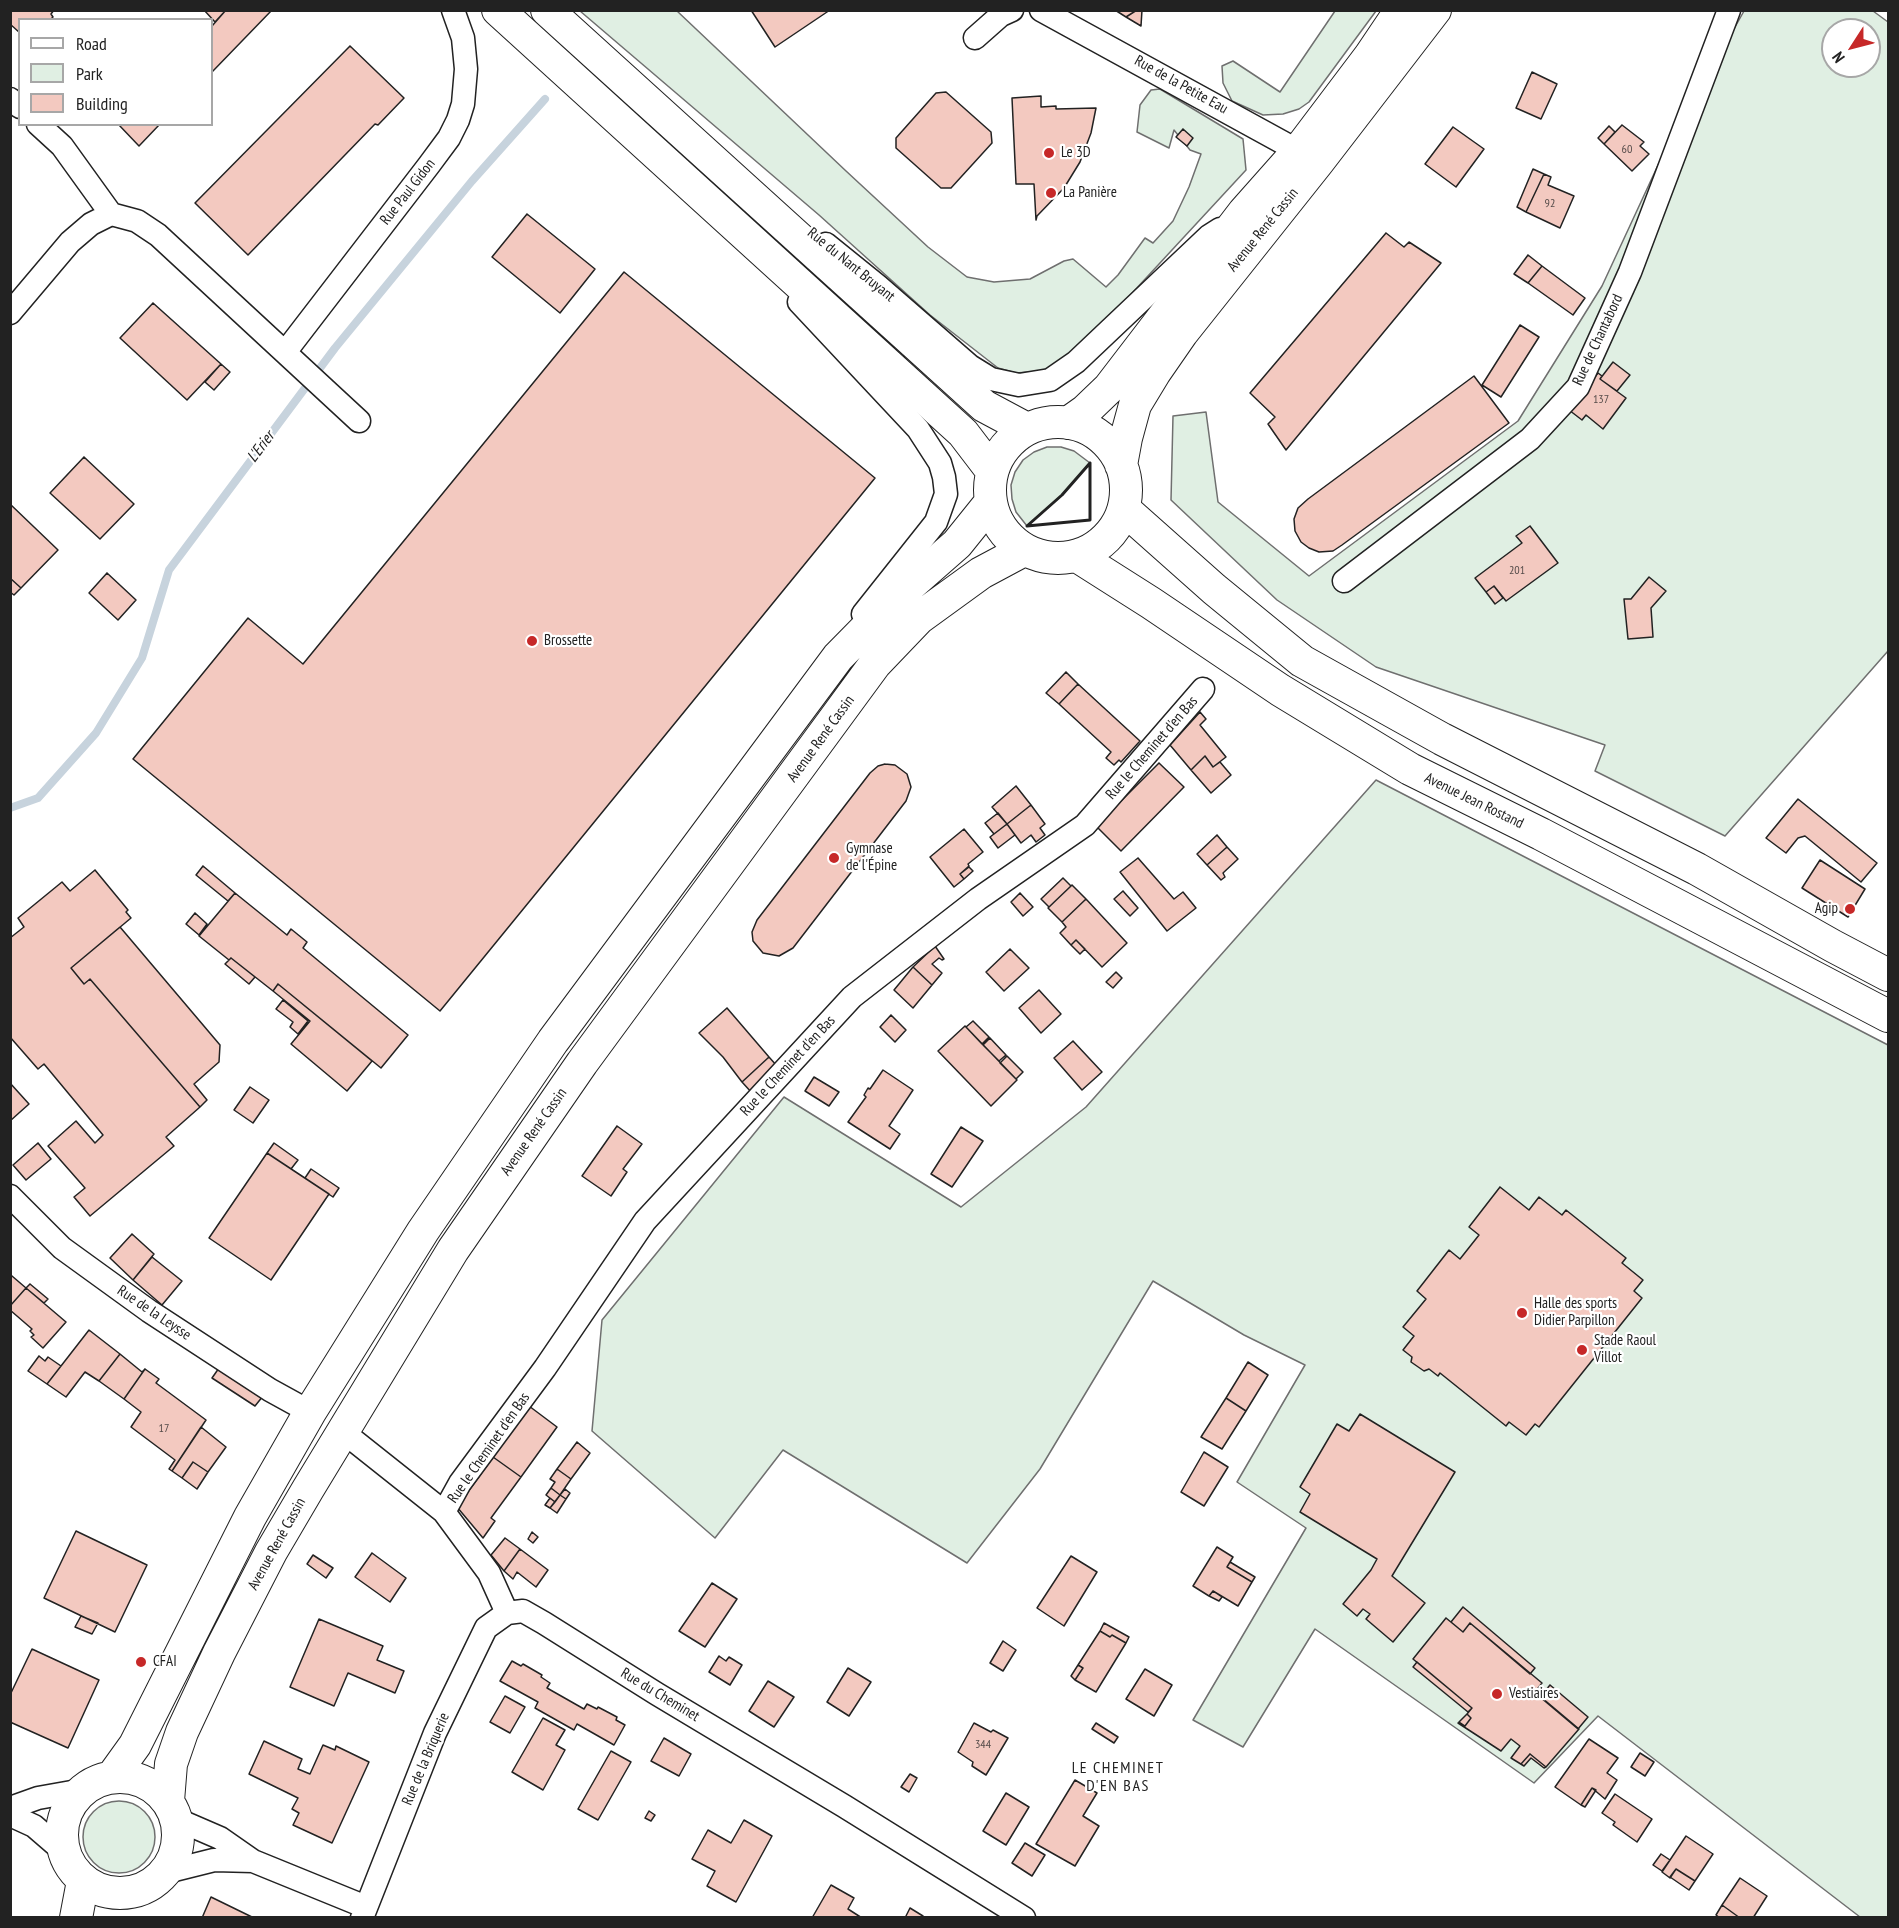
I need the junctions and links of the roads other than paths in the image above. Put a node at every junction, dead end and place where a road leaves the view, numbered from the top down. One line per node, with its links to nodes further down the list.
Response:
1 (453, 10): 17 (street, Rue Paul Gidon)
2 (498, 10): 13 (main road)
3 (547, 10): 10 (main road, Rue du Nant Bruyant)
4 (1012, 10): 9 (street)
5 (1041, 10): 12 (street, Rue de la Petite Eau)
6 (1401, 10): 12 (main road, Avenue René Cassin)
7 (1435, 10): 12 (main road, Avenue René Cassin)
8 (1729, 10): 28 (street, Rue de Chantabord)
9 (975, 38)
10 (638, 93): 18 (street, Rue du Nant Bruyant); 21 (main road, Rue du Nant Bruyant)
11 (40, 126): 15 (street)
12 (1309, 156): 14 (main road, Avenue René Cassin); 22 (main road, Avenue René Cassin)
13 (675, 170): 23 (main road); 29 (street)
14 (1244, 212): 18 (street, Avenue René Cassin); 20 (main road, Avenue René Cassin)
15 (111, 214): 16 (street); 17 (street)
16 (10, 313)
17 (286, 351): 19 (street)
18 (1076, 362)
19 (359, 421)
20 (1068, 423): 21 (main road); 22 (main road)
21 (1027, 429): 23 (main road)
22 (1121, 465): 25 (main road)
23 (992, 471): 24 (main road)
24 (990, 503): 26 (main road); 29 (main road)
25 (1124, 509): 27 (main road); 31 (main road)
26 (1024, 550): 27 (main road); 35 (main road, Avenue René Cassin)
27 (1077, 556): 32 (main road, Avenue Jean Rostand)
28 (1344, 581)
29 (838, 657): 34 (main road)
30 (1203, 689): 36 (street, Rue le Cheminet d'en Bas)
31 (1888, 975)
32 (1888, 1016)
33 (10, 1196): 34 (street, Rue de la Leysse)
34 (310, 1412): 38 (main road)
35 (342, 1431): 36 (street); 41 (main road, Avenue René Cassin)
36 (444, 1512): 37 (street)
37 (507, 1613): 48 (street, Rue de la Briquerie); 51 (street, Rue du Cheminet)
38 (112, 1777): 39 (main road); 41 (main road)
39 (83, 1790): 40 (street); 43 (main road)
40 (10, 1808)
41 (172, 1810): 44 (street); 45 (main road)
42 (10, 1815): 43 (street)
43 (63, 1851): 46 (main road)
44 (253, 1861): 45 (street); 48 (street)
45 (166, 1872): 47 (main road)
46 (83, 1881): 47 (main road); 49 (main road)
47 (136, 1892): 50 (main road)
48 (364, 1912)
49 (76, 1917)
50 (115, 1917)
51 (1024, 1917)

